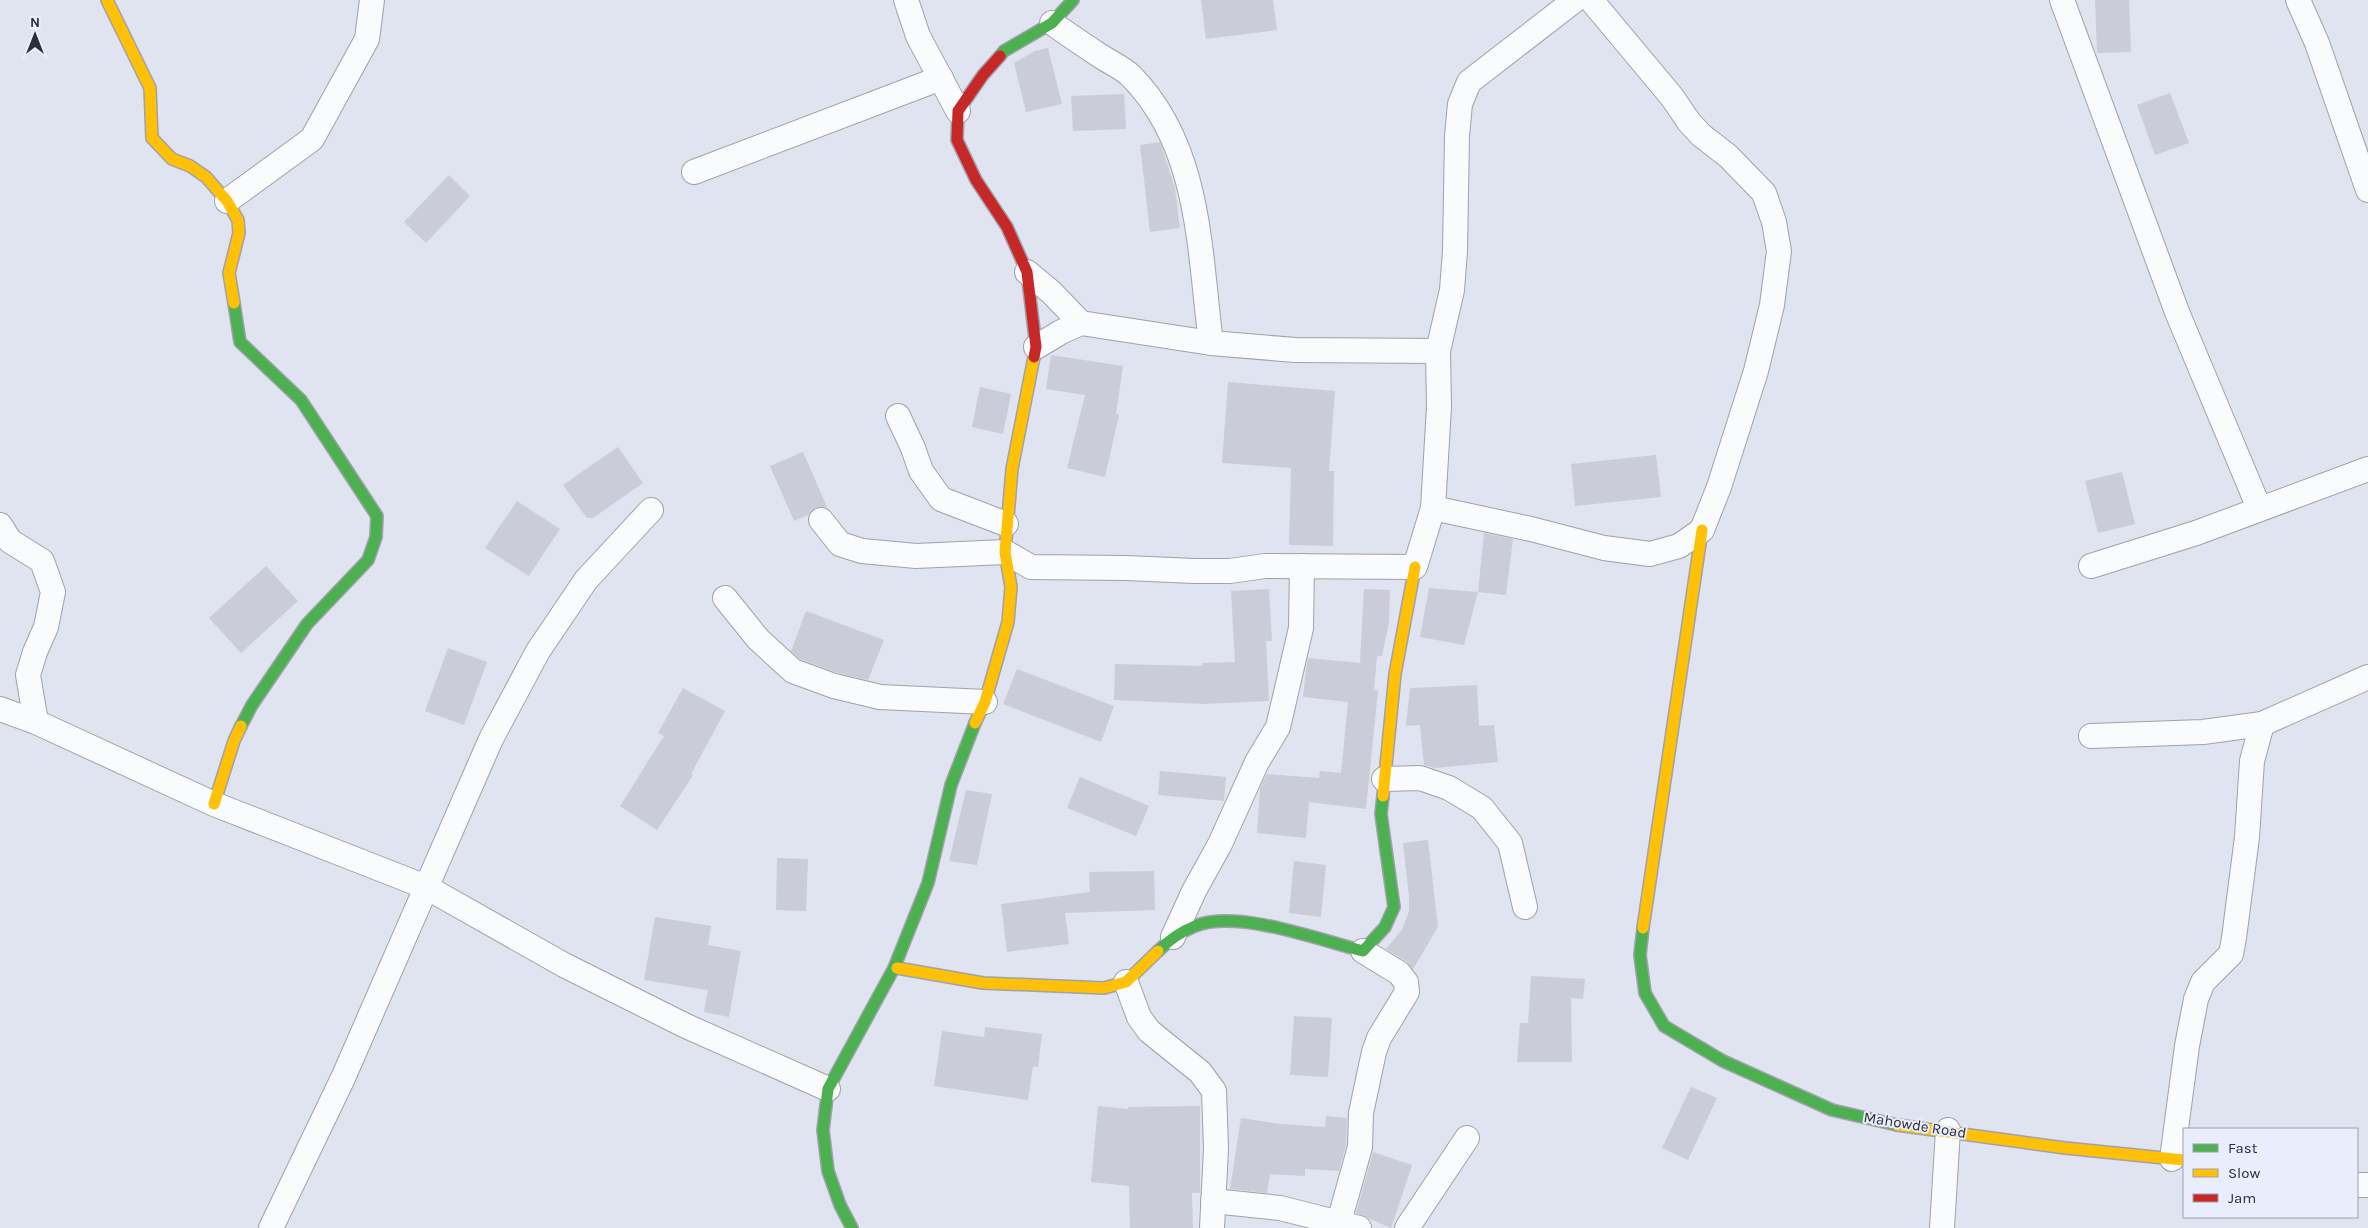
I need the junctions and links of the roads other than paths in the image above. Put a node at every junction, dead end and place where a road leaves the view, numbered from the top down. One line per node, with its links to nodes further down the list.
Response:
1 (107, 0): 14 (street)
2 (372, 0): 14 (street)
3 (906, 0): 10 (street)
4 (1073, 0): 9 (street)
5 (1575, 0): 19 (street)
6 (1591, 0): 28 (street)
7 (2062, 0): 23 (street)
8 (2298, 0): 13 (street)
9 (1052, 23): 11 (street); 17 (street)
10 (941, 78): 11 (street); 12 (street)
11 (958, 111): 15 (street)
12 (694, 172)
13 (2368, 190)
14 (227, 201): 41 (street)
15 (1027, 272): 16 (street); 18 (street)
16 (1080, 323): 17 (street); 18 (street)
17 (1210, 343): 19 (street)
18 (1036, 347): 26 (street)
19 (1438, 351): 22 (street)
20 (898, 416): 26 (street)
21 (2368, 469): 23 (street)
22 (1433, 508): 28 (street); 32 (street)
23 (2259, 508): 31 (street)
24 (651, 510): 42 (street)
25 (821, 520): 29 (street)
26 (1006, 524): 29 (street)
27 (0, 525): 37 (street)
28 (1702, 530): 49 (street, Mahowde Road)
29 (1005, 552): 30 (street); 35 (street)
30 (1302, 566): 32 (street); 44 (street)
31 (2091, 566)
32 (1415, 567): 40 (street)
33 (726, 598): 35 (street)
34 (2368, 677): 38 (street)
35 (985, 702): 46 (street)
36 (0, 709): 37 (street)
37 (36, 722): 41 (street)
38 (2262, 724): 39 (street); 51 (street)
39 (2090, 736)
40 (1384, 779): 43 (street); 45 (street)
41 (214, 804): 42 (street)
42 (426, 887): 48 (street); 54 (street)
43 (1525, 908)
44 (1173, 937): 45 (street); 47 (street)
45 (1363, 951): 53 (street)
46 (894, 968): 47 (street); 48 (street)
47 (1126, 982): 52 (street)
48 (828, 1089): 55 (street)
49 (1948, 1130): 51 (street, Mahowde Road); 58 (street)
50 (1467, 1138): 57 (street)
51 (2178, 1160)
52 (1213, 1201): 53 (street); 56 (street)
53 (1349, 1225)
54 (271, 1228)
55 (852, 1228)
56 (1212, 1228)
57 (1407, 1228)
58 (1942, 1228)

